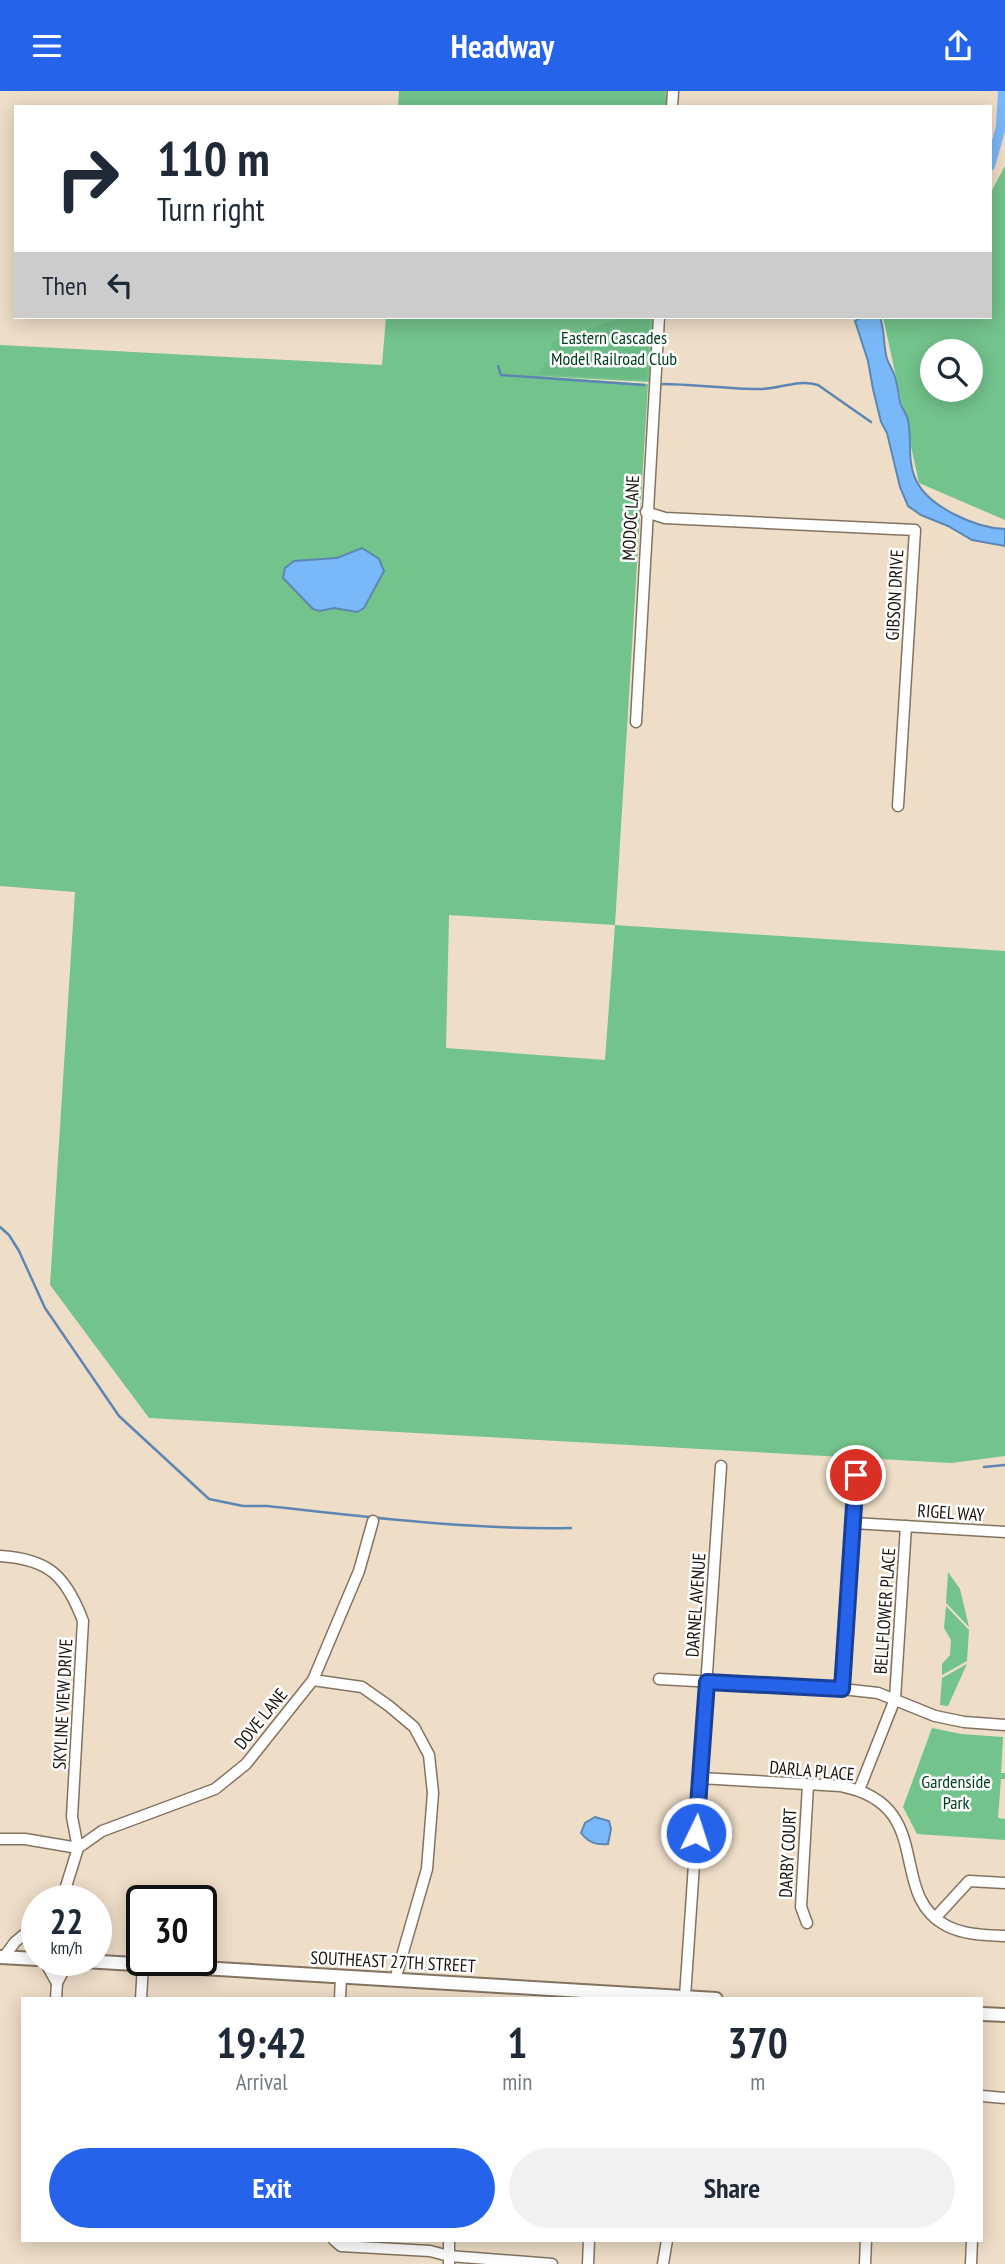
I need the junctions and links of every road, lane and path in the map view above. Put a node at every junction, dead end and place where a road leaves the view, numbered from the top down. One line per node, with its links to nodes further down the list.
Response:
1 (659, 319): 2 (street, MODOC LANE)
2 (646, 512): 3 (street, MODOC LANE); 4 (street, GIBSON DRIVE)
3 (636, 722)
4 (898, 806)
5 (721, 1466): 14 (street, DARNEL AVENUE)
6 (856, 1475): 8 (street)
7 (373, 1521): 13 (street, DOVE LANE)
8 (853, 1523): 9 (street, RIGEL WAY); 15 (street)
9 (906, 1526): 10 (street, RIGEL WAY); 16 (street, BELLFLOWER PLACE)
10 (1005, 1532)
11 (0, 1556): 22 (street, SKYLINE VIEW DRIVE)
12 (659, 1679): 14 (street)
13 (313, 1681): 22 (street, DOVE LANE); 36 (street)
14 (707, 1682): 15 (street); 18 (street, DARNEL AVENUE)
15 (842, 1689): 16 (street)
16 (895, 1699): 17 (street); 20 (street, BELLFLOWER PLACE)
17 (1005, 1725)
18 (700, 1779): 19 (street, DARLA PLACE); 41 (street, DARNEL AVENUE)
19 (808, 1785): 20 (street, DARLA PLACE); 26 (street, DARBY COURT)
20 (859, 1790): 25 (street, DARLA PLACE)
21 (0, 1839): 22 (street)
22 (78, 1848): 24 (street, SKYLINE VIEW DRIVE)
23 (1005, 1883): 25 (street)
24 (66, 1885)
25 (935, 1918): 27 (street)
26 (807, 1923)
27 (1005, 1936)
28 (21, 1937): 29 (street)
29 (2, 1957): 30 (main road)
30 (21, 1958)
31 (217, 1969): 35 (main road, SOUTHEAST 27TH STREET)
32 (53, 1976): 37 (street)
33 (60, 1976): 37 (street)
34 (142, 1976): 39 (street)
35 (341, 1977): 36 (main road, SOUTHEAST 27TH STREET); 40 (street)
36 (395, 1979): 41 (main road, SOUTHEAST 27TH STREET)
37 (57, 1983): 38 (street)
38 (56, 1997)
39 (141, 1997)
40 (340, 1997)
41 (685, 1997)
42 (983, 2014): 43 (main road)
43 (1005, 2015)
44 (983, 2097): 45 (street)
45 (1005, 2098)
46 (336, 2242): 52 (street)
47 (449, 2242): 52 (street)
48 (589, 2242): 54 (street)
49 (667, 2242): 55 (street)
50 (866, 2242): 56 (street)
51 (972, 2242): 57 (street)
52 (449, 2260): 53 (street)
53 (552, 2264)
54 (588, 2264)
55 (663, 2264)
56 (865, 2264)
57 (971, 2264)

